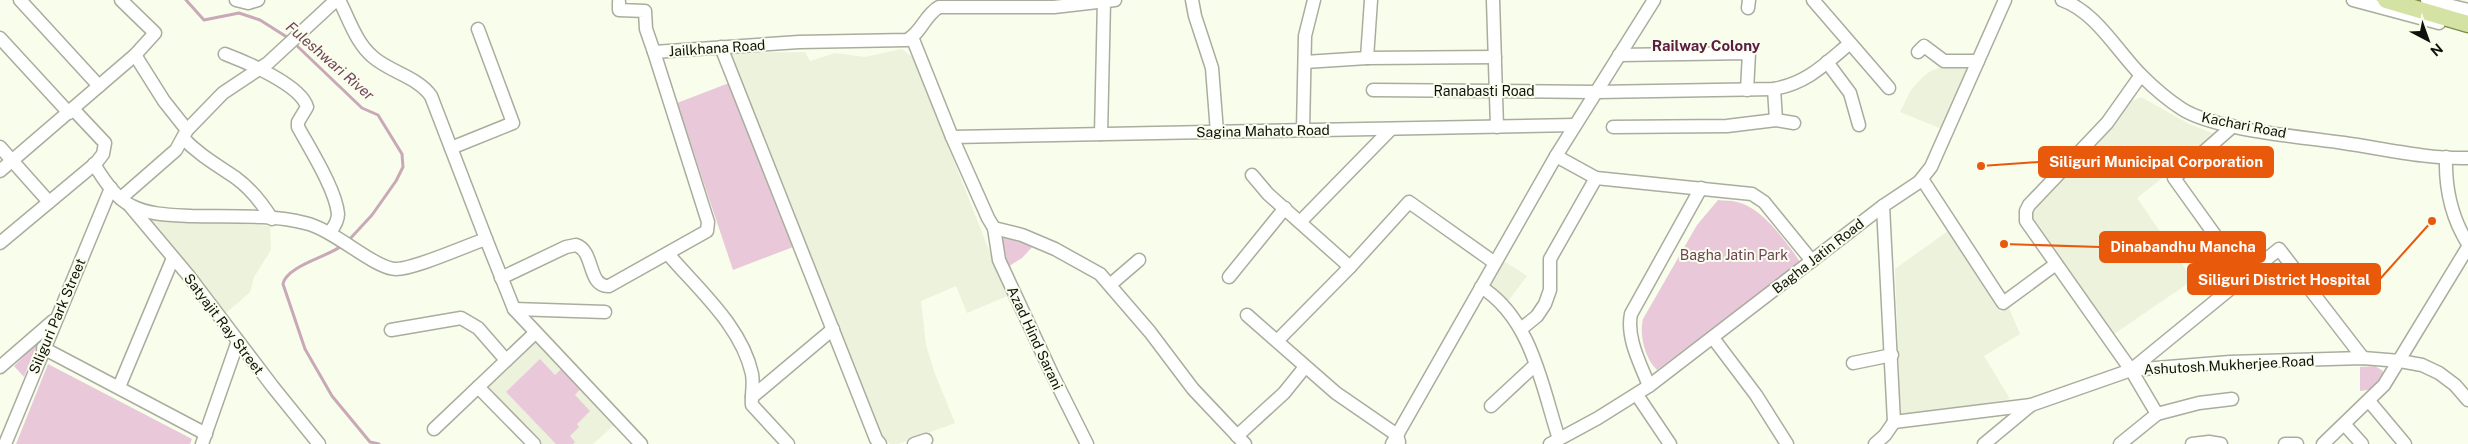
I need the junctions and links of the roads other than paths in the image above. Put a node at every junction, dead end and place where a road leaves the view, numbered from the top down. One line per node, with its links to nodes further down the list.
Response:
1 (20, 0): 42 (street)
2 (121, 0): 33 (street)
3 (236, 0): 4 (street)
4 (258, 0)
5 (338, 0): 40 (street); 64 (street)
6 (1192, 0): 59 (street)
7 (1314, 0): 38 (street)
8 (1371, 0): 36 (street)
9 (1494, 0): 35 (street)
10 (1654, 0): 34 (street)
11 (1812, 0): 28 (street)
12 (2005, 0): 37 (street, Bagha Jatin Road)
13 (2062, 0): 41 (street, Kachari Road)
14 (2353, 0): 25 (street)
15 (2386, 0): 21 (main road)
16 (2428, 0): 20 (street)
17 (1110, 1): 19 (street); 61 (street)
18 (620, 2): 30 (street)
19 (1054, 4): 26 (street)
20 (2468, 10)
21 (2440, 14): 22 (main road); 23 (main road)
22 (2468, 18)
23 (2468, 24)
24 (478, 29): 64 (street)
25 (2468, 31)
26 (912, 37): 29 (street, Jailkhana Road); 62 (street, Azad Hind Sarani)
27 (0, 38): 49 (street)
28 (1849, 44): 39 (street, Ranabasti Road); 43 (street)
29 (721, 47): 30 (street, Jailkhana Road); 103 (street)
30 (654, 52): 87 (street, Jailkhana Road)
31 (1918, 52): 37 (street)
32 (225, 54): 40 (street)
33 (135, 55): 42 (street); 60 (street)
34 (1619, 55): 46 (street); 48 (street)
35 (1495, 56): 36 (street); 47 (street)
36 (1367, 58): 38 (street)
37 (1978, 61): 73 (street, Bagha Jatin Road)
38 (1305, 62): 58 (street)
39 (1827, 62): 44 (street, Ranabasti Road); 53 (street)
40 (258, 70): 60 (street); 83 (street)
41 (2141, 74): 54 (street, Kachari Road); 92 (street)
42 (99, 86): 49 (street)
43 (1889, 88)
44 (1774, 89): 46 (street, Ranabasti Road); 50 (street)
45 (1373, 90): 47 (street, Ranabasti Road)
46 (1747, 90): 48 (street, Ranabasti Road)
47 (1496, 92): 48 (street, Ranabasti Road); 55 (street)
48 (1596, 92): 52 (street)
49 (71, 111): 68 (street); 69 (street)
50 (1776, 120): 51 (street); 56 (street)
51 (1794, 123)
52 (1575, 125): 55 (street, Sagina Mahato Road); 65 (street)
53 (1859, 126)
54 (2233, 126): 66 (street, Kachari Road); 95 (street)
55 (1497, 127): 57 (street, Sagina Mahato Road)
56 (1614, 127)
57 (1390, 129): 58 (street, Sagina Mahato Road); 81 (street)
58 (1304, 130): 59 (street, Sagina Mahato Road)
59 (1217, 132): 61 (street, Sagina Mahato Road)
60 (185, 134): 76 (street); 80 (street)
61 (1101, 134): 62 (street, Sagina Mahato Road)
62 (952, 137): 82 (street, Azad Hind Sarani)
63 (0, 147): 68 (street)
64 (451, 148): 84 (street)
65 (1556, 156): 72 (street); 91 (street)
66 (2446, 157): 67 (street, Kachari Road); 86 (street)
67 (2468, 158)
68 (13, 161): 70 (street); 77 (street)
69 (94, 164): 74 (street, Satyajit Ray Street); 77 (street)
70 (0, 172)
71 (1252, 175): 79 (street)
72 (1596, 178): 75 (street); 104 (street)
73 (1922, 179): 78 (street, Bagha Jatin Road); 92 (street)
74 (111, 188): 76 (street, Satyajit Ray Street); 102 (street, Siliguri Park Street)
75 (1700, 188): 90 (street); 121 (street)
76 (125, 201): 80 (street); 88 (street, Satyajit Ray Street)
77 (49, 202): 85 (street)
78 (1883, 206): 90 (street, Bagha Jatin Road); 111 (street)
79 (1285, 208): 81 (street); 94 (street)
80 (272, 219): 83 (street)
81 (1300, 222): 93 (street)
82 (994, 228): 97 (street); 144 (street, Azad Hind Sarani)
83 (334, 234): 84 (street)
84 (486, 239): 96 (street)
85 (0, 243)
86 (2468, 246): 114 (street)
87 (669, 255): 96 (street, Jailkhana Road); 124 (street)
88 (173, 258): 108 (street, Satyajit Ray Street); 120 (street)
89 (1139, 260): 97 (street)
90 (1812, 261): 107 (street, Bagha Jatin Road)
91 (1495, 263): 93 (street); 98 (street)
92 (2056, 264): 119 (street)
93 (1350, 267): 109 (street)
94 (1229, 277)
95 (2245, 277): 112 (street); 119 (street)
96 (500, 278): 99 (street)
97 (1111, 284): 135 (street)
98 (1481, 287): 104 (street); 136 (street)
99 (514, 309): 100 (street); 106 (street)
100 (605, 312)
101 (1247, 315): 109 (street)
102 (56, 318): 110 (street, Siliguri Park Street); 118 (street)
103 (833, 329): 124 (street); 143 (street)
104 (1521, 329): 116 (street)
105 (391, 330): 113 (street)
106 (535, 333): 113 (street); 142 (street)
107 (1713, 338): 121 (street, Bagha Jatin Road); 146 (street)
108 (238, 341): 134 (street); 140 (street, Satyajit Ray Street)
109 (1277, 341): 117 (street)
110 (43, 348): 120 (street); 139 (street, Siliguri Park Street)
111 (1892, 355): 115 (street); 131 (street)
112 (2363, 358): 114 (street, Ashutosh Mukherjee Road); 119 (street, Ashutosh Mukherjee Road)
113 (506, 360): 122 (street)
114 (2400, 361): 126 (street, Ashutosh Mukherjee Road); 127 (street)
115 (1853, 363)
116 (1535, 365): 129 (street); 138 (street)
117 (1305, 366): 135 (street); 136 (street)
118 (0, 367)
119 (2131, 370): 128 (street, Ashutosh Mukherjee Road); 130 (street)
120 (119, 386): 134 (street)
121 (1649, 386): 123 (street, Bagha Jatin Road)
122 (478, 387): 133 (street); 141 (street)
123 (1637, 395): 138 (street, Bagha Jatin Road); 145 (street)
124 (752, 397): 137 (street)
125 (2232, 399): 130 (street)
126 (2468, 400)
127 (2369, 401): 132 (street); 156 (street)
128 (2031, 405): 131 (street, Ashutosh Mukherjee Road); 148 (street)
129 (1492, 406)
130 (2157, 414): 149 (street)
131 (1894, 422): 147 (street)
132 (2345, 425): 154 (street); 155 (street)
133 (434, 429)
134 (204, 439)
135 (1241, 440)
136 (1396, 441)
137 (782, 442)
138 (1554, 443)
139 (5, 444)
140 (319, 444)
141 (534, 444)
142 (641, 444)
143 (880, 444)
144 (1088, 444)
145 (1670, 444)
146 (1787, 444)
147 (1876, 444)
148 (1984, 444)
149 (2120, 444)
150 (2192, 444): 151 (street)
151 (2221, 444)
152 (2285, 444): 153 (street)
153 (2297, 444)
154 (2323, 444)
155 (2362, 444)
156 (2405, 444)

